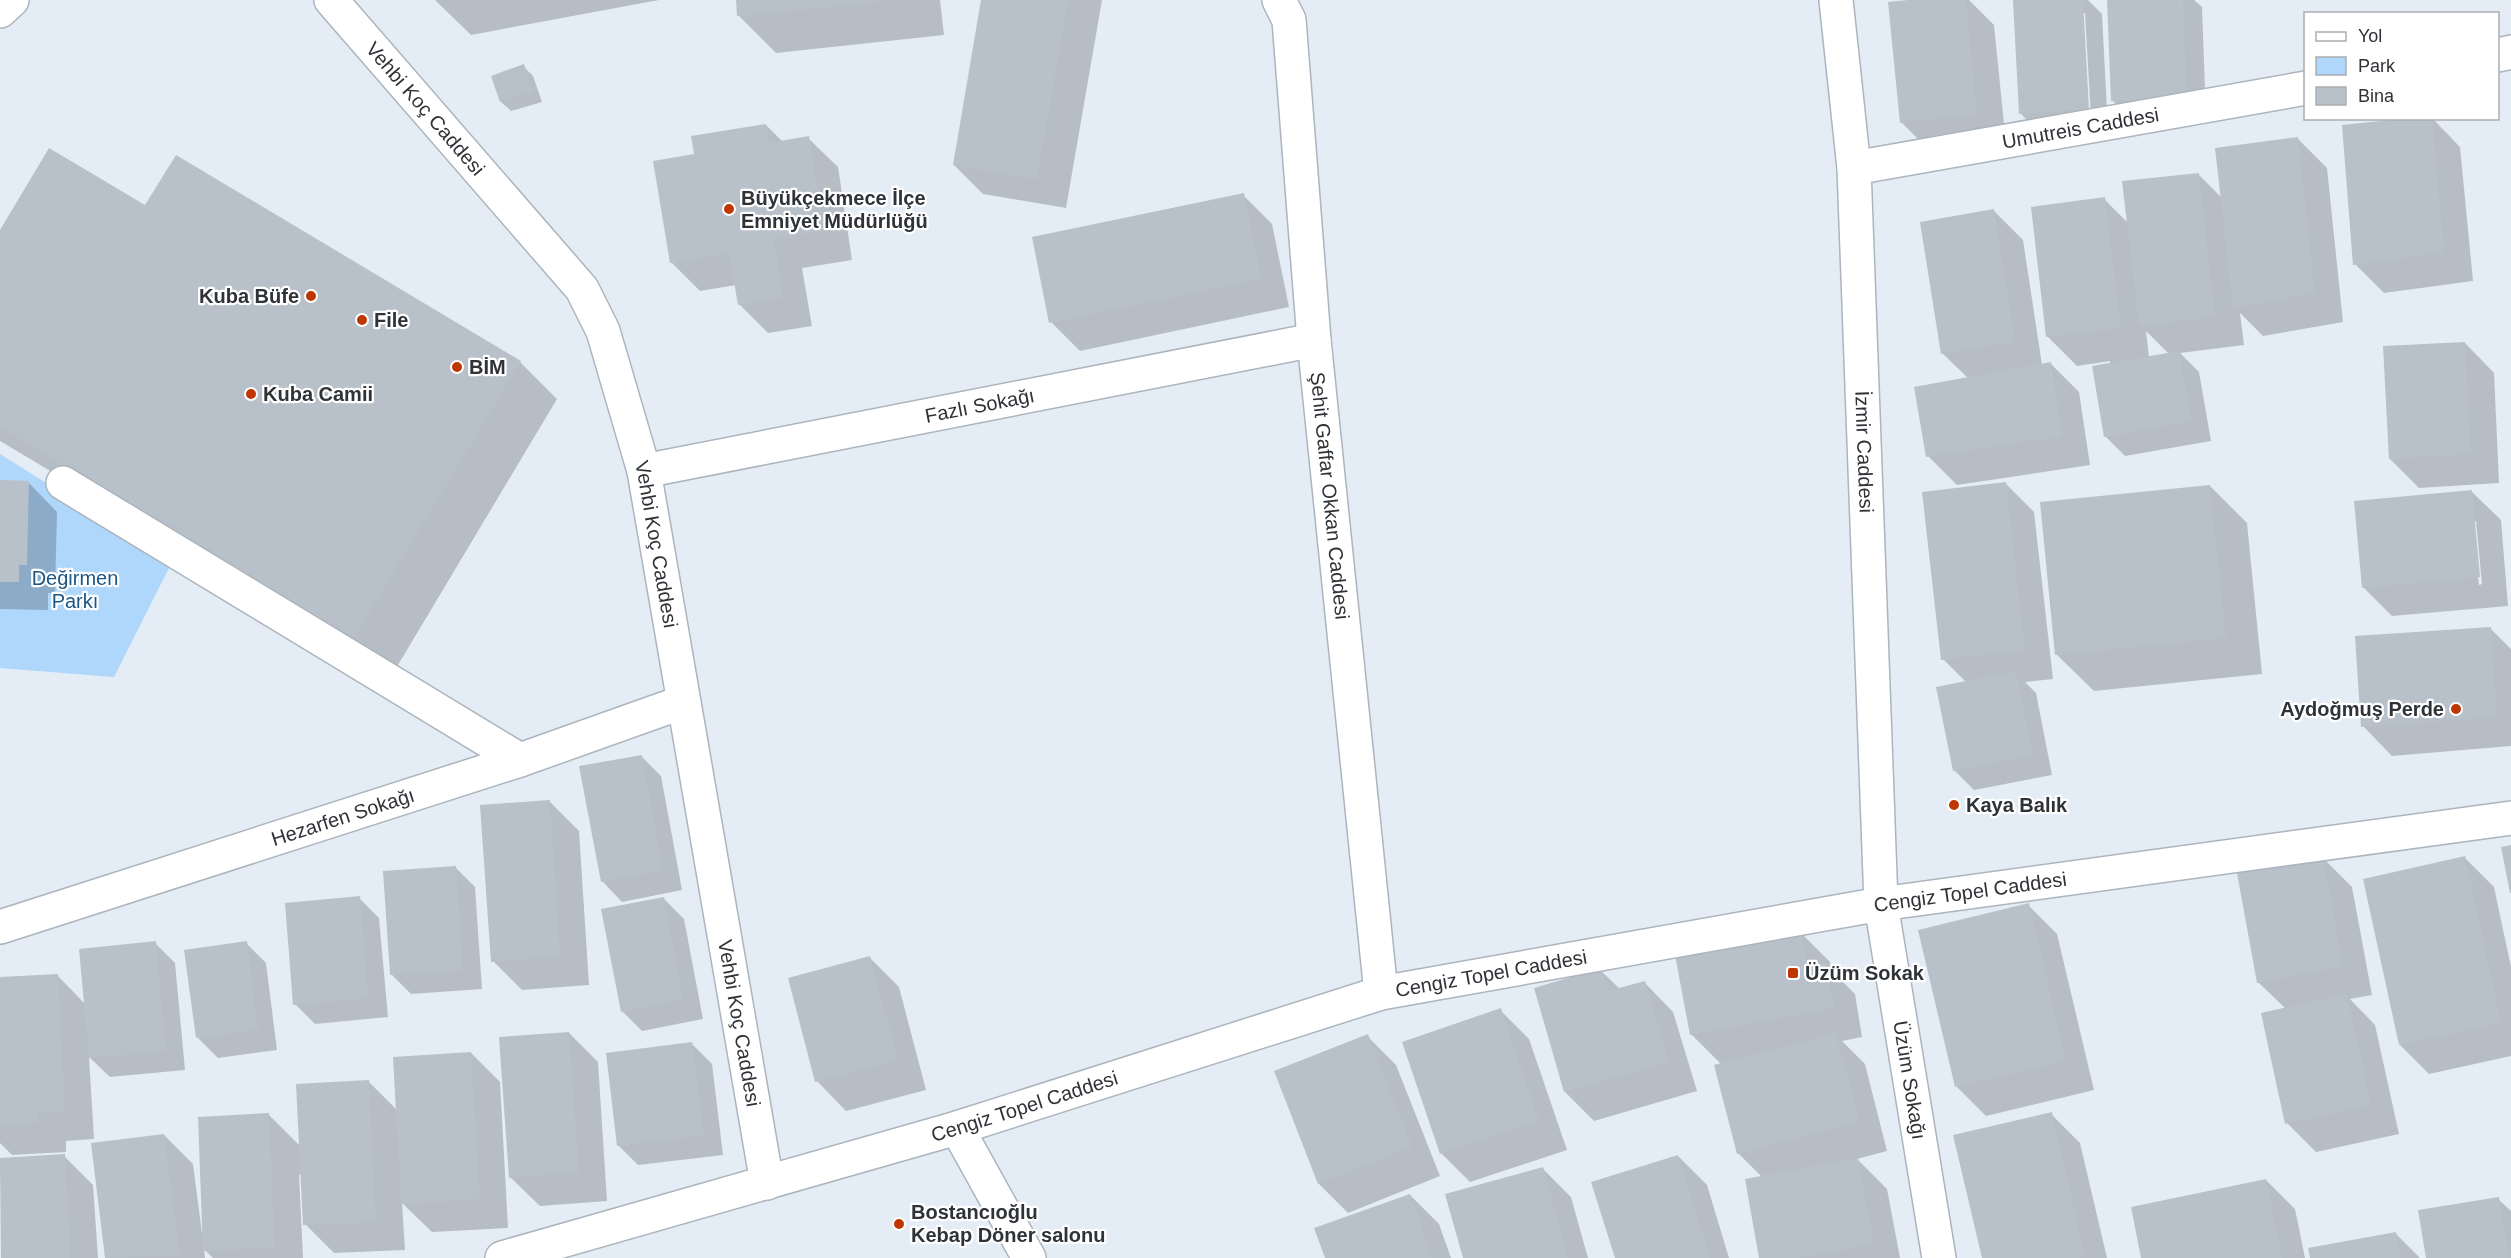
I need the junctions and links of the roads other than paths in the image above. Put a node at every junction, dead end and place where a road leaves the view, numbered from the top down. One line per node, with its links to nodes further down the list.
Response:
1 (331, 0): 7 (street, Vehbi Koç Caddesi)
2 (1279, 0): 6 (street, Şehit Gaffar Okkan Caddesi)
3 (1836, 0): 5 (street, İzmir Caddesi)
4 (2304, 88): 5 (street, Umutreis Caddesi)
5 (1854, 168): 12 (street, İzmir Caddesi)
6 (1314, 340): 7 (street, Fazlı Sokağı); 14 (street, Şehit Gaffar Okkan Caddesi)
7 (644, 471): 9 (street, Vehbi Koç Caddesi)
8 (63, 483): 10 (street)
9 (683, 702): 10 (street, Hezarfen Sokağı); 16 (street, Vehbi Koç Caddesi)
10 (520, 760): 13 (street, Hezarfen Sokağı)
11 (2511, 818): 12 (street, Cengiz Topel Caddesi)
12 (1881, 904): 14 (street, Cengiz Topel Caddesi); 19 (street, Üzüm Sokağı)
13 (0, 927)
14 (1381, 993): 15 (street, Cengiz Topel Caddesi)
15 (957, 1128): 16 (street, Cengiz Topel Caddesi); 18 (street)
16 (767, 1183): 17 (street, Cengiz Topel Caddesi)
17 (502, 1258)
18 (1029, 1258)
19 (1939, 1258)

